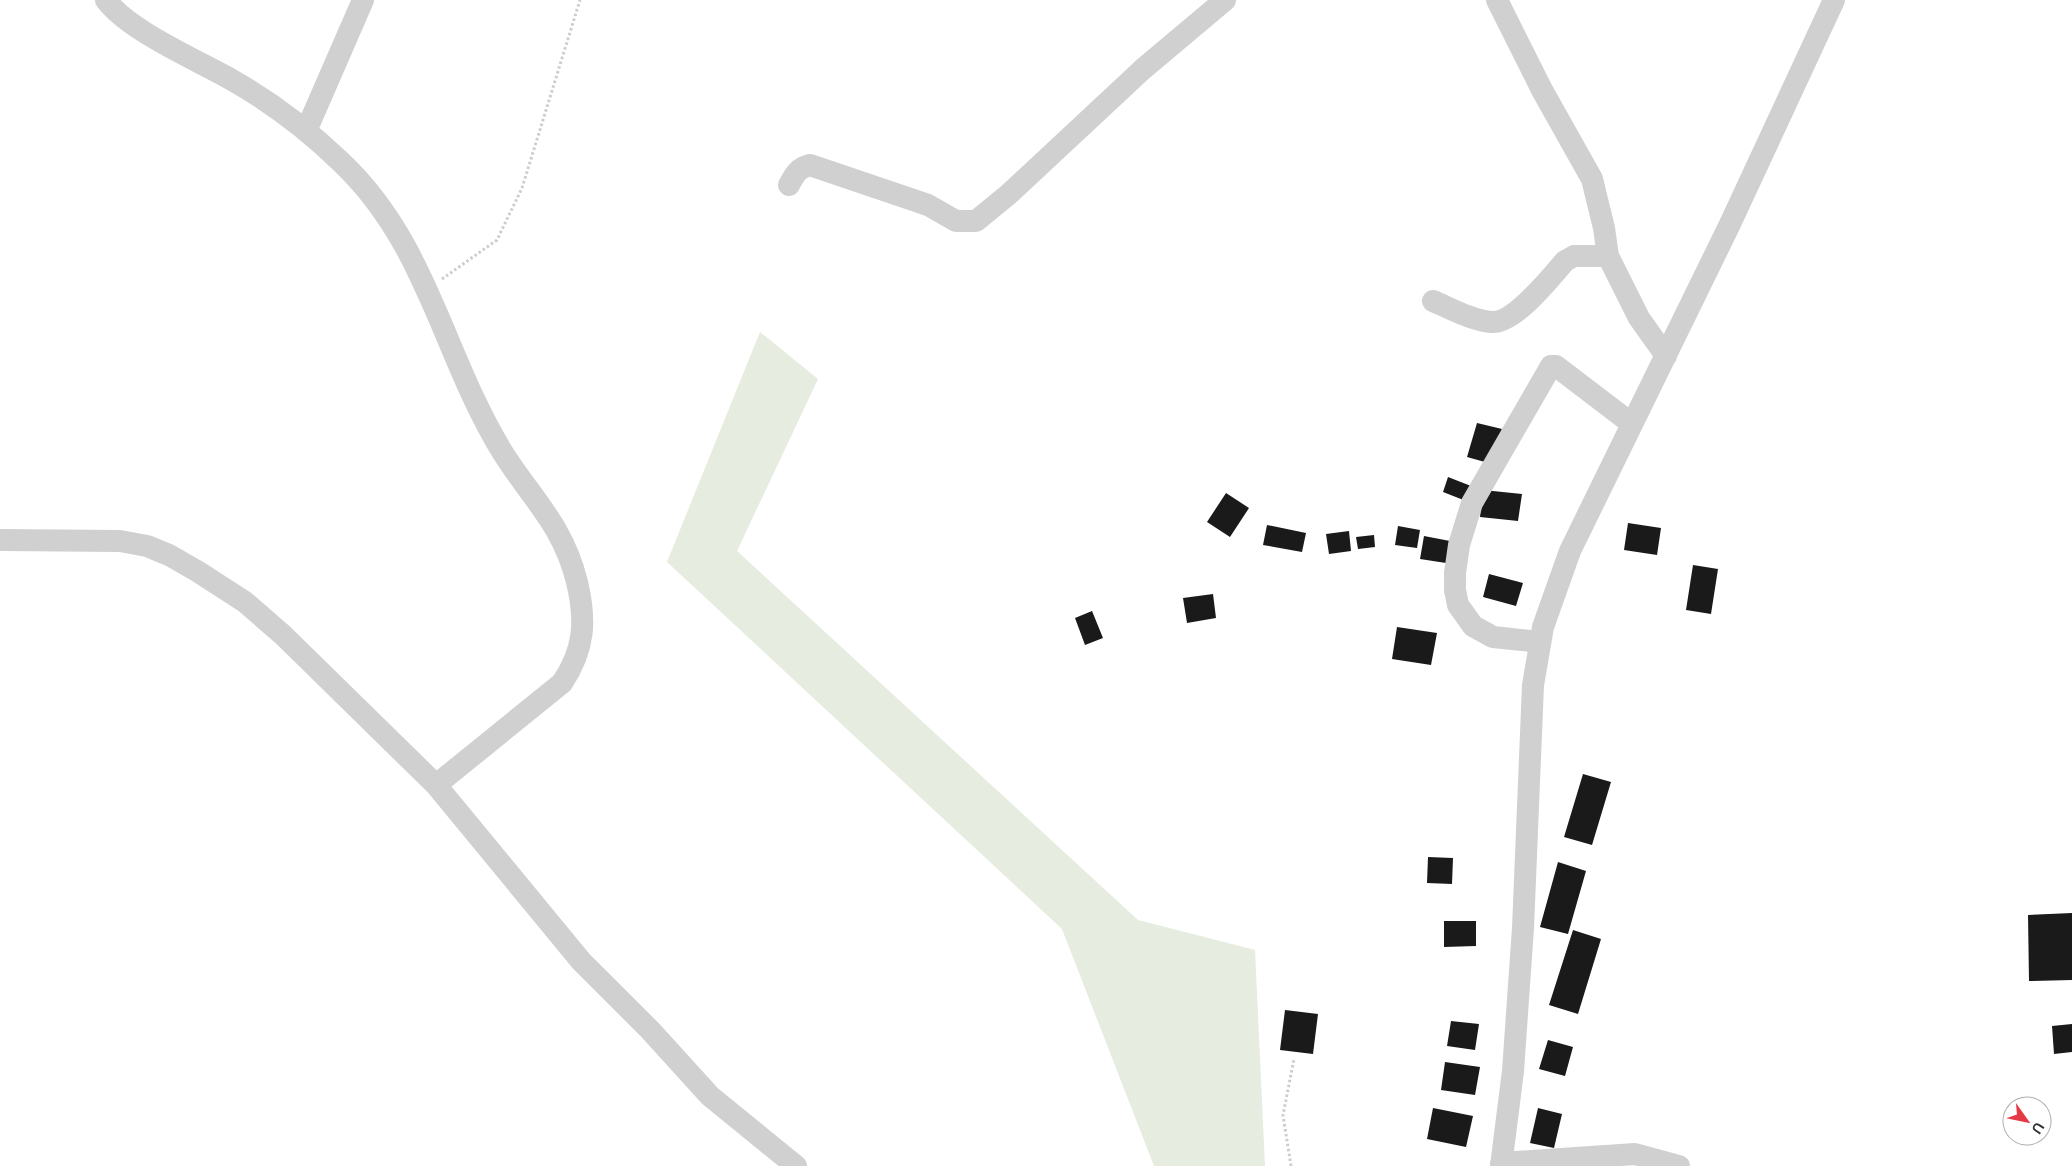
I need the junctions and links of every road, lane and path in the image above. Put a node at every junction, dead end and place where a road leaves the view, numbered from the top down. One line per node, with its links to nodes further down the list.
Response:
1 (106, 0): 7 (street)
2 (363, 0): 7 (street)
3 (580, 0): 10 (path)
4 (1225, 0): 8 (street)
5 (1497, 0): 9 (street)
6 (1834, 0): 12 (street)
7 (306, 131): 10 (street)
8 (789, 185)
9 (1608, 256): 11 (street); 12 (street)
10 (427, 290): 16 (street)
11 (1433, 300)
12 (1666, 356): 13 (street)
13 (1632, 424): 15 (street); 15 (street)
14 (0, 540): 16 (street)
15 (1540, 642): 18 (street)
16 (436, 785): 19 (street)
17 (1294, 1060): 20 (path)
18 (1501, 1165): 21 (street)
19 (796, 1166)
20 (1291, 1166)
21 (1679, 1166)

